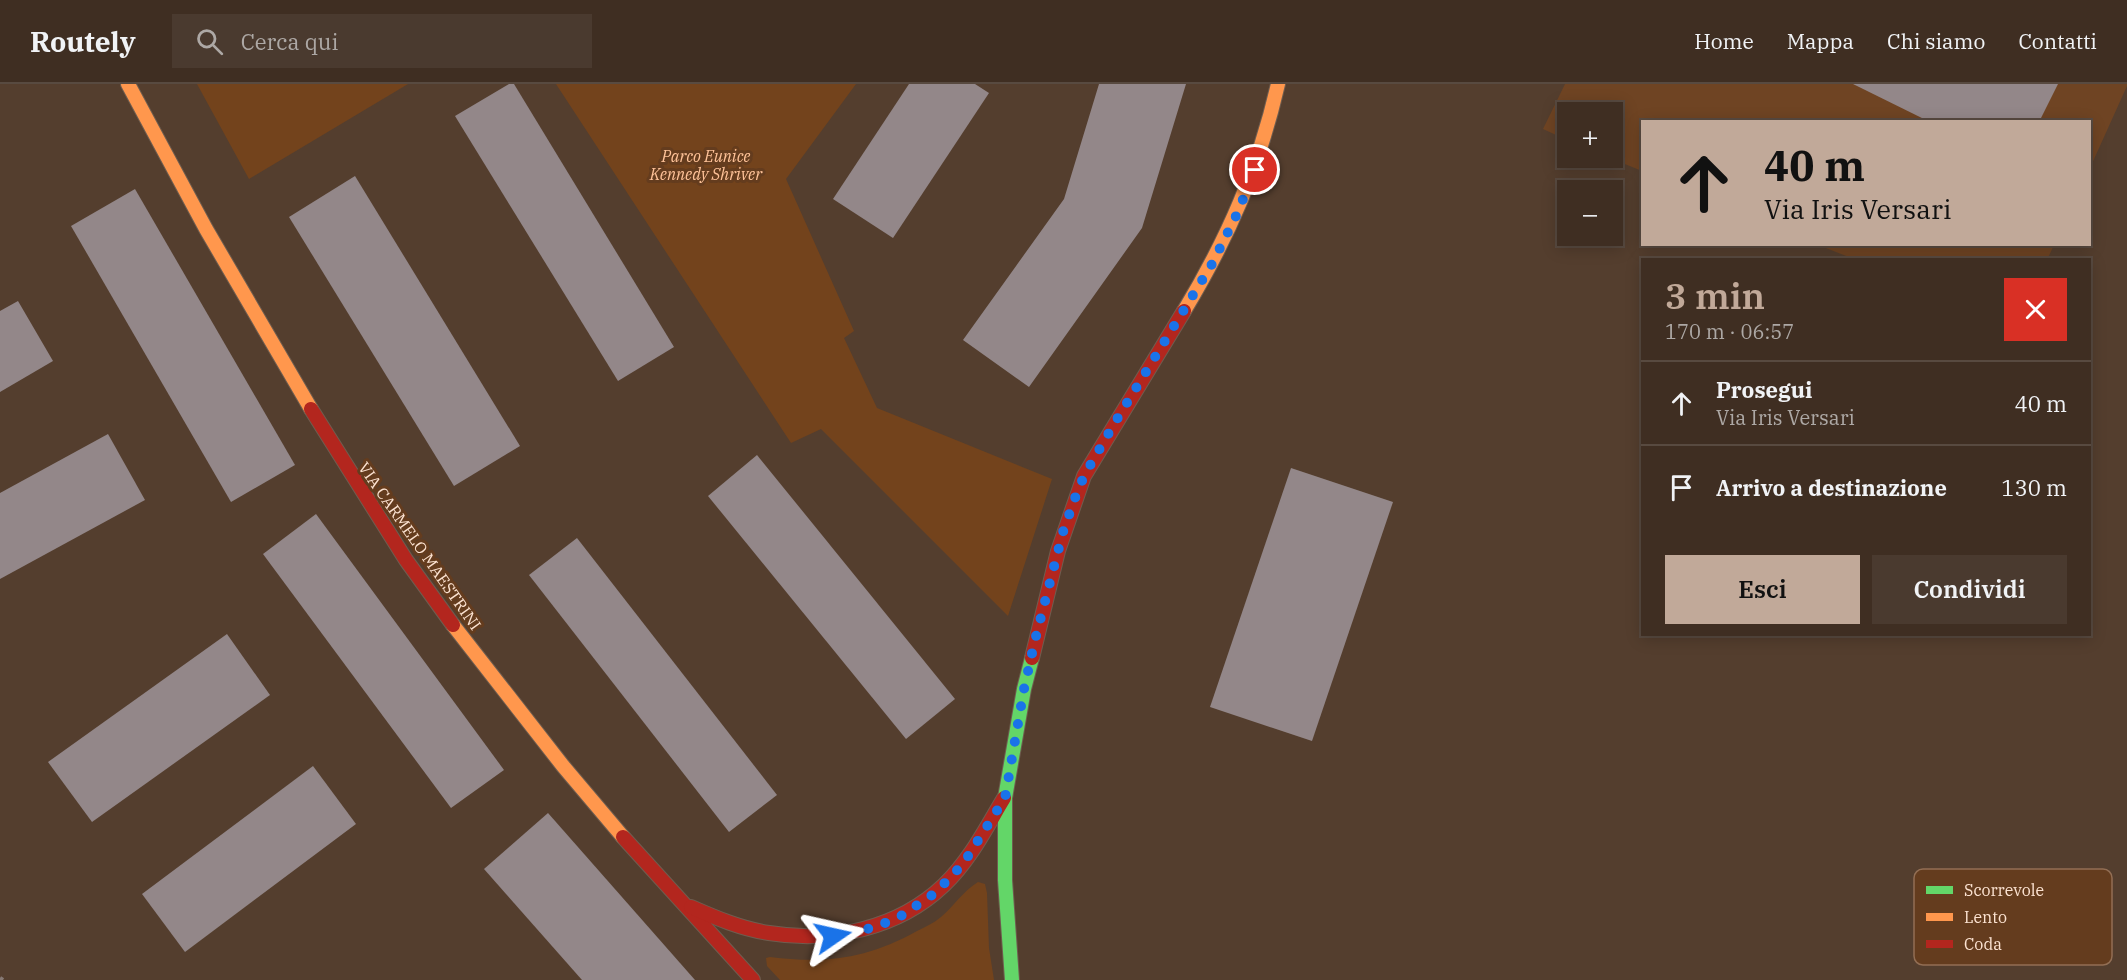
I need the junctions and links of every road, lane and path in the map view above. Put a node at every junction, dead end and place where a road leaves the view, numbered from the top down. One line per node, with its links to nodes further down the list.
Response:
1 (128, 84): 4 (street, VIA CARMELO MAESTRINI)
2 (1278, 84): 3 (street)
3 (1005, 798): 4 (street); 6 (street)
4 (684, 904): 5 (street, VIA CARMELO MAESTRINI)
5 (753, 980)
6 (1012, 980)

